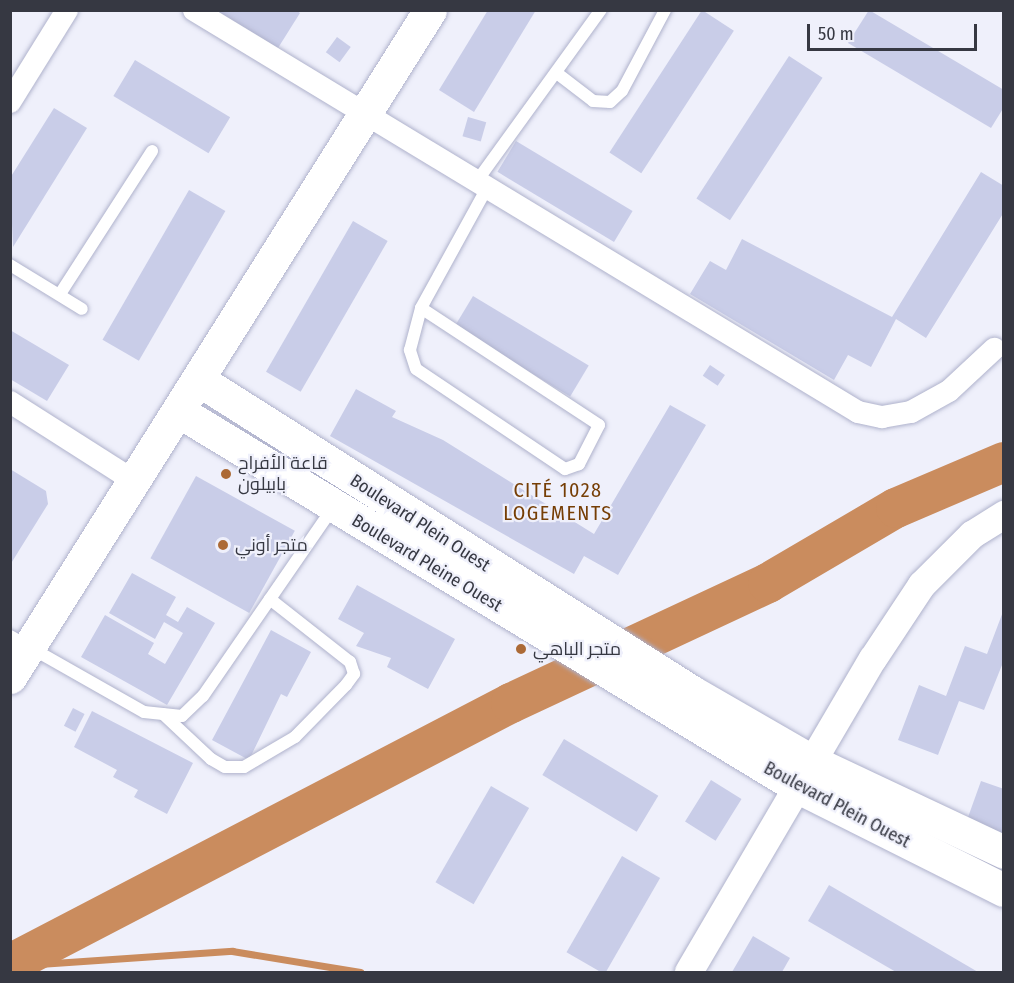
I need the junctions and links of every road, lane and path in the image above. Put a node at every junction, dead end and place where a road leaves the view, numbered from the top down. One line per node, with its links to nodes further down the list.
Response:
1 (67, 10): 7 (street)
2 (194, 10): 8 (street)
3 (430, 10): 8 (main road)
4 (601, 10): 6 (lane)
5 (665, 10): 6 (lane)
6 (558, 74): 10 (lane)
7 (10, 102)
8 (364, 115): 10 (street); 16 (main road)
9 (152, 151): 12 (lane)
10 (482, 184): 13 (lane); 15 (street)
11 (10, 265): 12 (lane)
12 (60, 294): 14 (lane)
13 (421, 308): 13 (lane)
14 (82, 309)
15 (994, 348)
16 (200, 380): 18 (main road); 23 (main road, Boulevard Plein Ouest)
17 (10, 402): 19 (street)
18 (180, 412): 19 (main road); 20 (main road, Boulevard Pleine Ouest)
19 (134, 482): 24 (main road)
20 (334, 506): 22 (lane); 23 (main road, Boulevard Pleine Ouest)
21 (1004, 515): 28 (street)
22 (270, 599): 27 (lane); 27 (lane)
23 (512, 599): 26 (main road, Boulevard Pleine Ouest)
24 (20, 641): 25 (main road); 27 (lane)
25 (10, 677)
26 (683, 703): 28 (main road, Boulevard Plein Ouest)
27 (163, 714)
28 (805, 774): 29 (main road, Boulevard Plein Ouest); 30 (main road, Boulevard Plein Ouest); 31 (street)
29 (1004, 852)
30 (1004, 890)
31 (689, 972)

